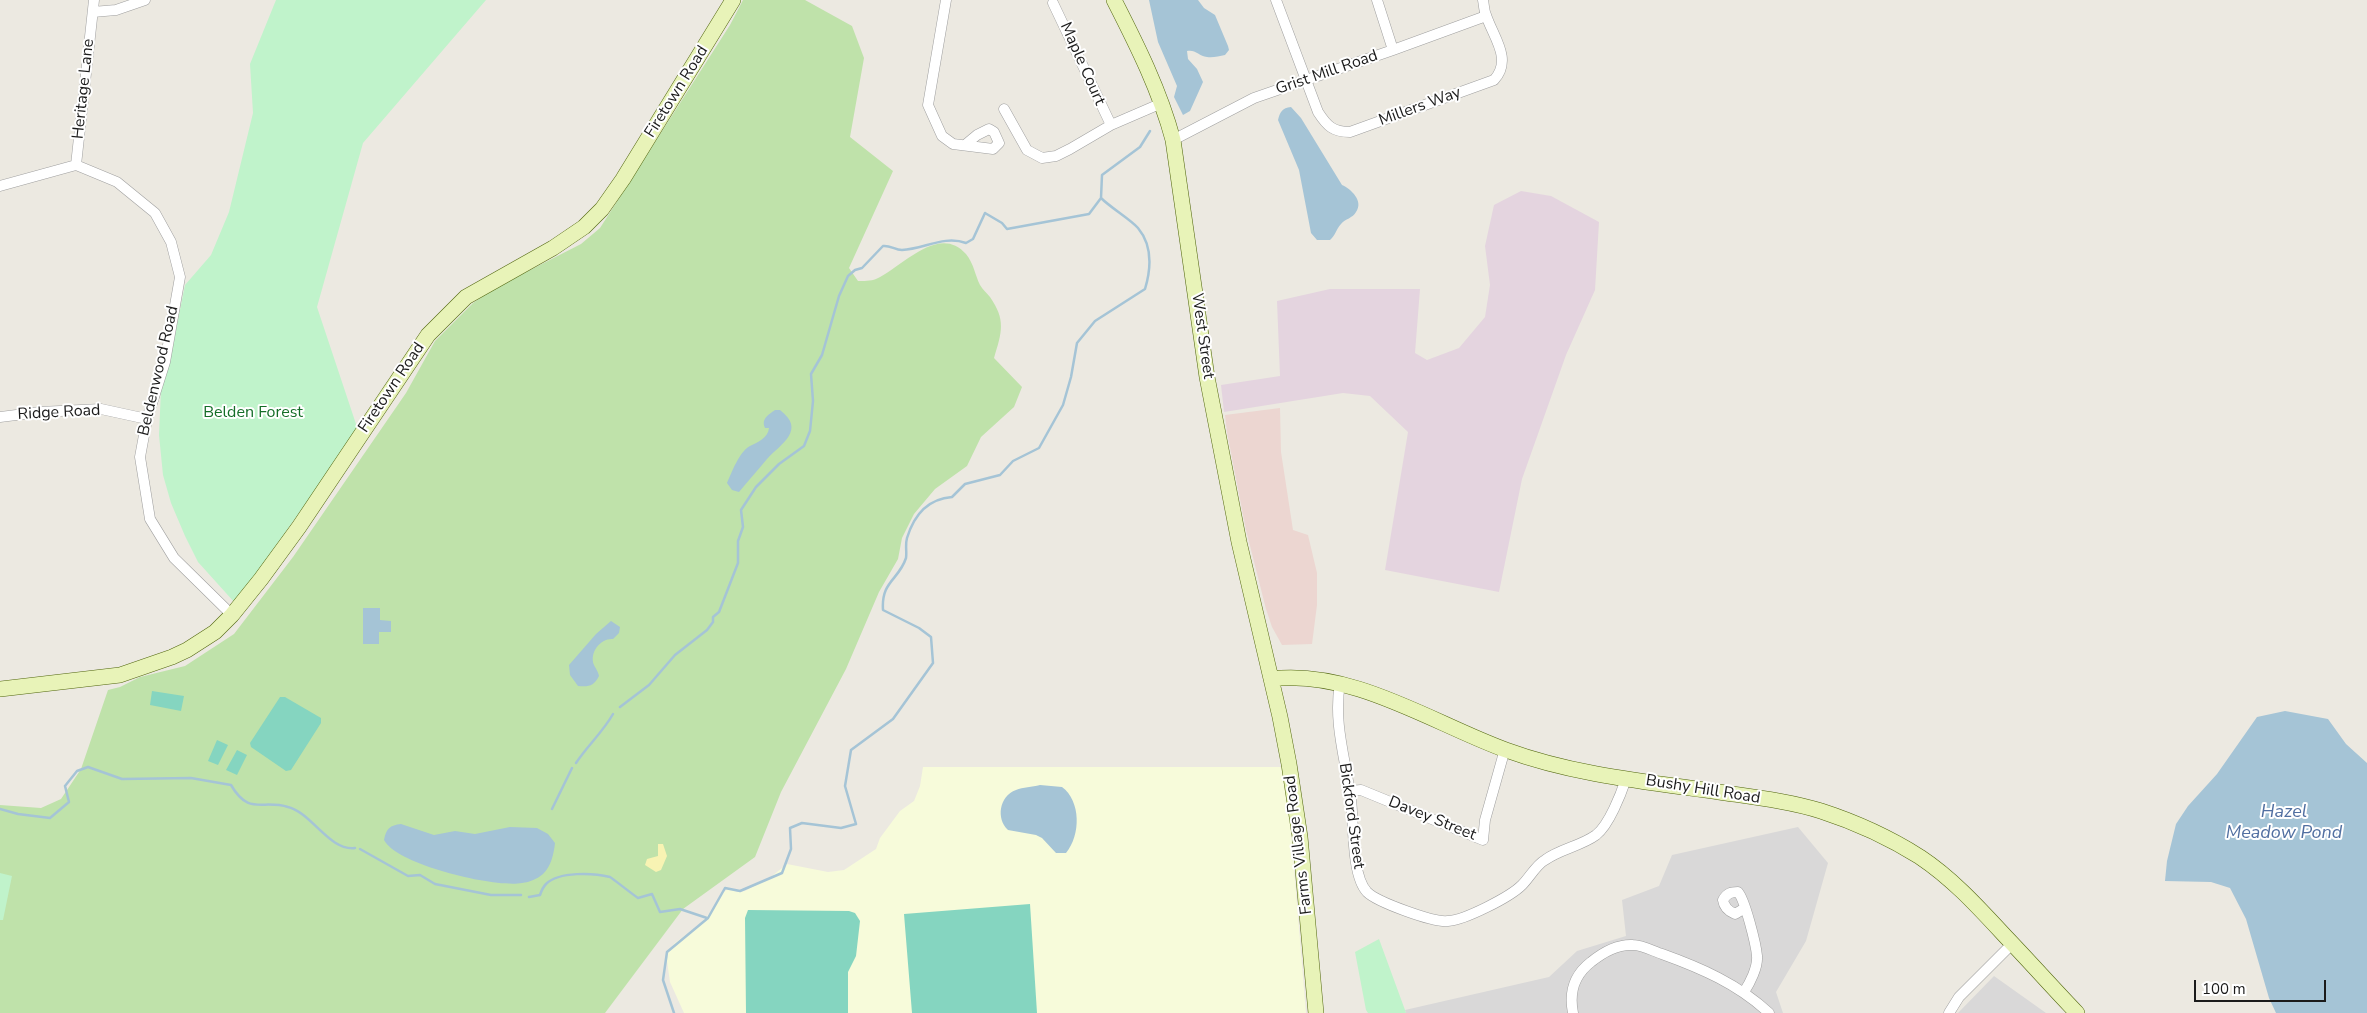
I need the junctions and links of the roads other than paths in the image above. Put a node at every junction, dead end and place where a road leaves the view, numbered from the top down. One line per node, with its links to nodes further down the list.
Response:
1 (94, 0): 10 (street, Heritage Lane)
2 (145, 0): 10 (street)
3 (733, 0): 23 (main road, Firetown Road)
4 (946, 0): 18 (street)
5 (1114, 0): 14 (main road, West Street)
6 (1276, 0): 13 (street, Millers Way)
7 (1377, 0): 12 (street)
8 (1483, 0): 11 (street, Millers Way)
9 (1053, 3): 16 (street, Maple Court)
10 (92, 12): 19 (street, Heritage Lane)
11 (1486, 16): 12 (street, Grist Mill Road); 13 (street, Millers Way)
12 (1393, 50): 13 (street, Grist Mill Road)
13 (1306, 80): 17 (street, Grist Mill Road)
14 (1162, 103): 16 (street, Maple Court); 17 (main road, West Street)
15 (1004, 108): 16 (street, Maple Court)
16 (1111, 125)
17 (1173, 140): 24 (main road, West Street)
18 (965, 145)
19 (76, 165): 20 (street); 22 (street, Beldenwood Road)
20 (0, 186)
21 (0, 417): 22 (street, Ridge Road)
22 (147, 419): 23 (street, Beldenwood Road)
23 (232, 615): 26 (main road, Firetown Road)
24 (1271, 679): 25 (main road, Bushy Hill Road); 33 (main road, Farms Village Road)
25 (1340, 683): 27 (main road, Bushy Hill Road); 29 (street, Bickford Street)
26 (0, 689)
27 (1504, 749): 28 (main road, Bushy Hill Road); 29 (street, Davey Street)
28 (1626, 779): 29 (street, Bickford Street); 31 (main road, Bushy Hill Road)
29 (1350, 791)
30 (1745, 908): 32 (street)
31 (2012, 944): 36 (street); 37 (main road, Bushy Hill Road)
32 (1744, 992): 34 (street); 35 (street)
33 (1316, 1013)
34 (1572, 1013)
35 (1769, 1013)
36 (1949, 1013)
37 (2077, 1013)

